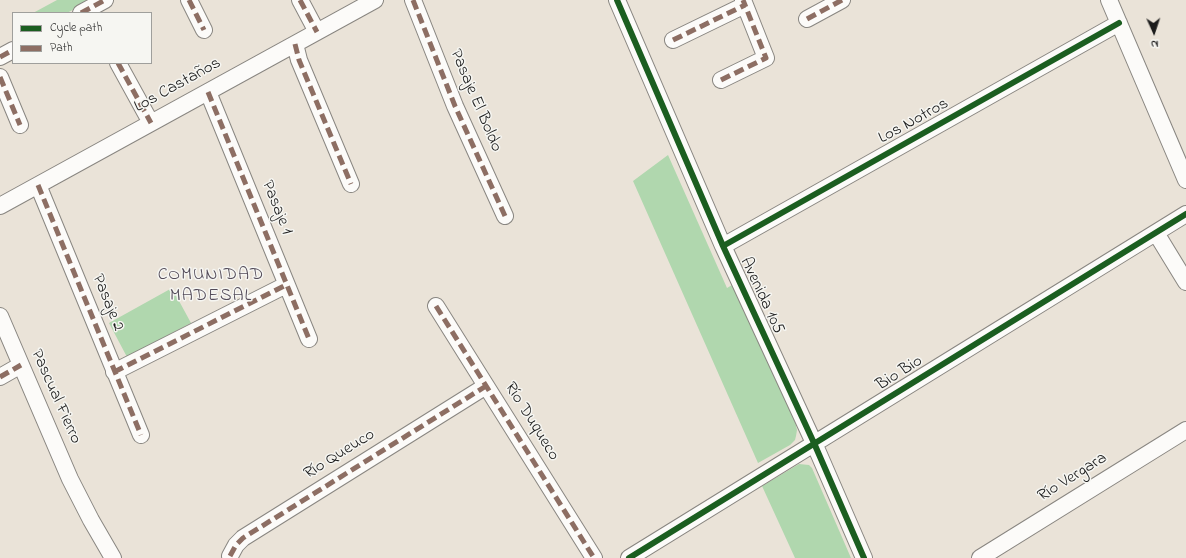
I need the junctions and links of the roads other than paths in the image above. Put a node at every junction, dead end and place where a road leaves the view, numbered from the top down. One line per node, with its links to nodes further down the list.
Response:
1 (106, 0): 10 (street)
2 (189, 0): 13 (street)
3 (300, 0): 14 (street)
4 (375, 0): 14 (street, Los Castaños)
5 (413, 0): 30 (street, Pasaje El Boldo)
6 (617, 0): 32 (street, Avenida 105)
7 (842, 0): 11 (street)
8 (1109, 0): 12 (street)
9 (744, 2): 15 (street); 21 (street)
10 (87, 12)
11 (807, 19)
12 (1119, 23): 25 (street); 32 (street, Los Notros)
13 (204, 30)
14 (317, 32): 16 (street, Los Castaños)
15 (673, 40)
16 (295, 44): 22 (street, Los Castaños); 26 (street)
17 (12, 51): 18 (street)
18 (0, 57)
19 (119, 64): 23 (street)
20 (0, 77): 24 (street)
21 (721, 80)
22 (208, 92): 23 (street, Los Castaños); 34 (street, Pasaje 1)
23 (150, 123): 27 (street, Los Castaños)
24 (20, 125)
25 (1186, 180)
26 (351, 184)
27 (38, 185): 28 (street, Los Castaños); 39 (street, Pasaje 2)
28 (0, 206)
29 (1186, 214): 31 (street, Bio Bio)
30 (505, 216)
31 (1156, 233): 33 (street); 44 (street, Bio Bio)
32 (723, 246): 44 (street, Avenida 105)
33 (1186, 282)
34 (286, 285): 37 (street, Pasaje 1); 39 (street)
35 (436, 306): 41 (street, Río Duqueco)
36 (0, 316): 38 (street, Pascual Fierro)
37 (309, 339)
38 (21, 365): 40 (street); 46 (street, Pascual Fierro)
39 (114, 372): 43 (street, Pasaje 2)
40 (0, 376)
41 (486, 386): 45 (street, Río Queuco); 47 (street, Río Duqueco)
42 (1186, 430): 50 (street, Río Vergara)
43 (141, 435)
44 (814, 443): 48 (street, Bio Bio); 49 (street, Avenida 105)
45 (228, 557)
46 (113, 558)
47 (594, 558)
48 (629, 558)
49 (864, 558)
50 (980, 558)

